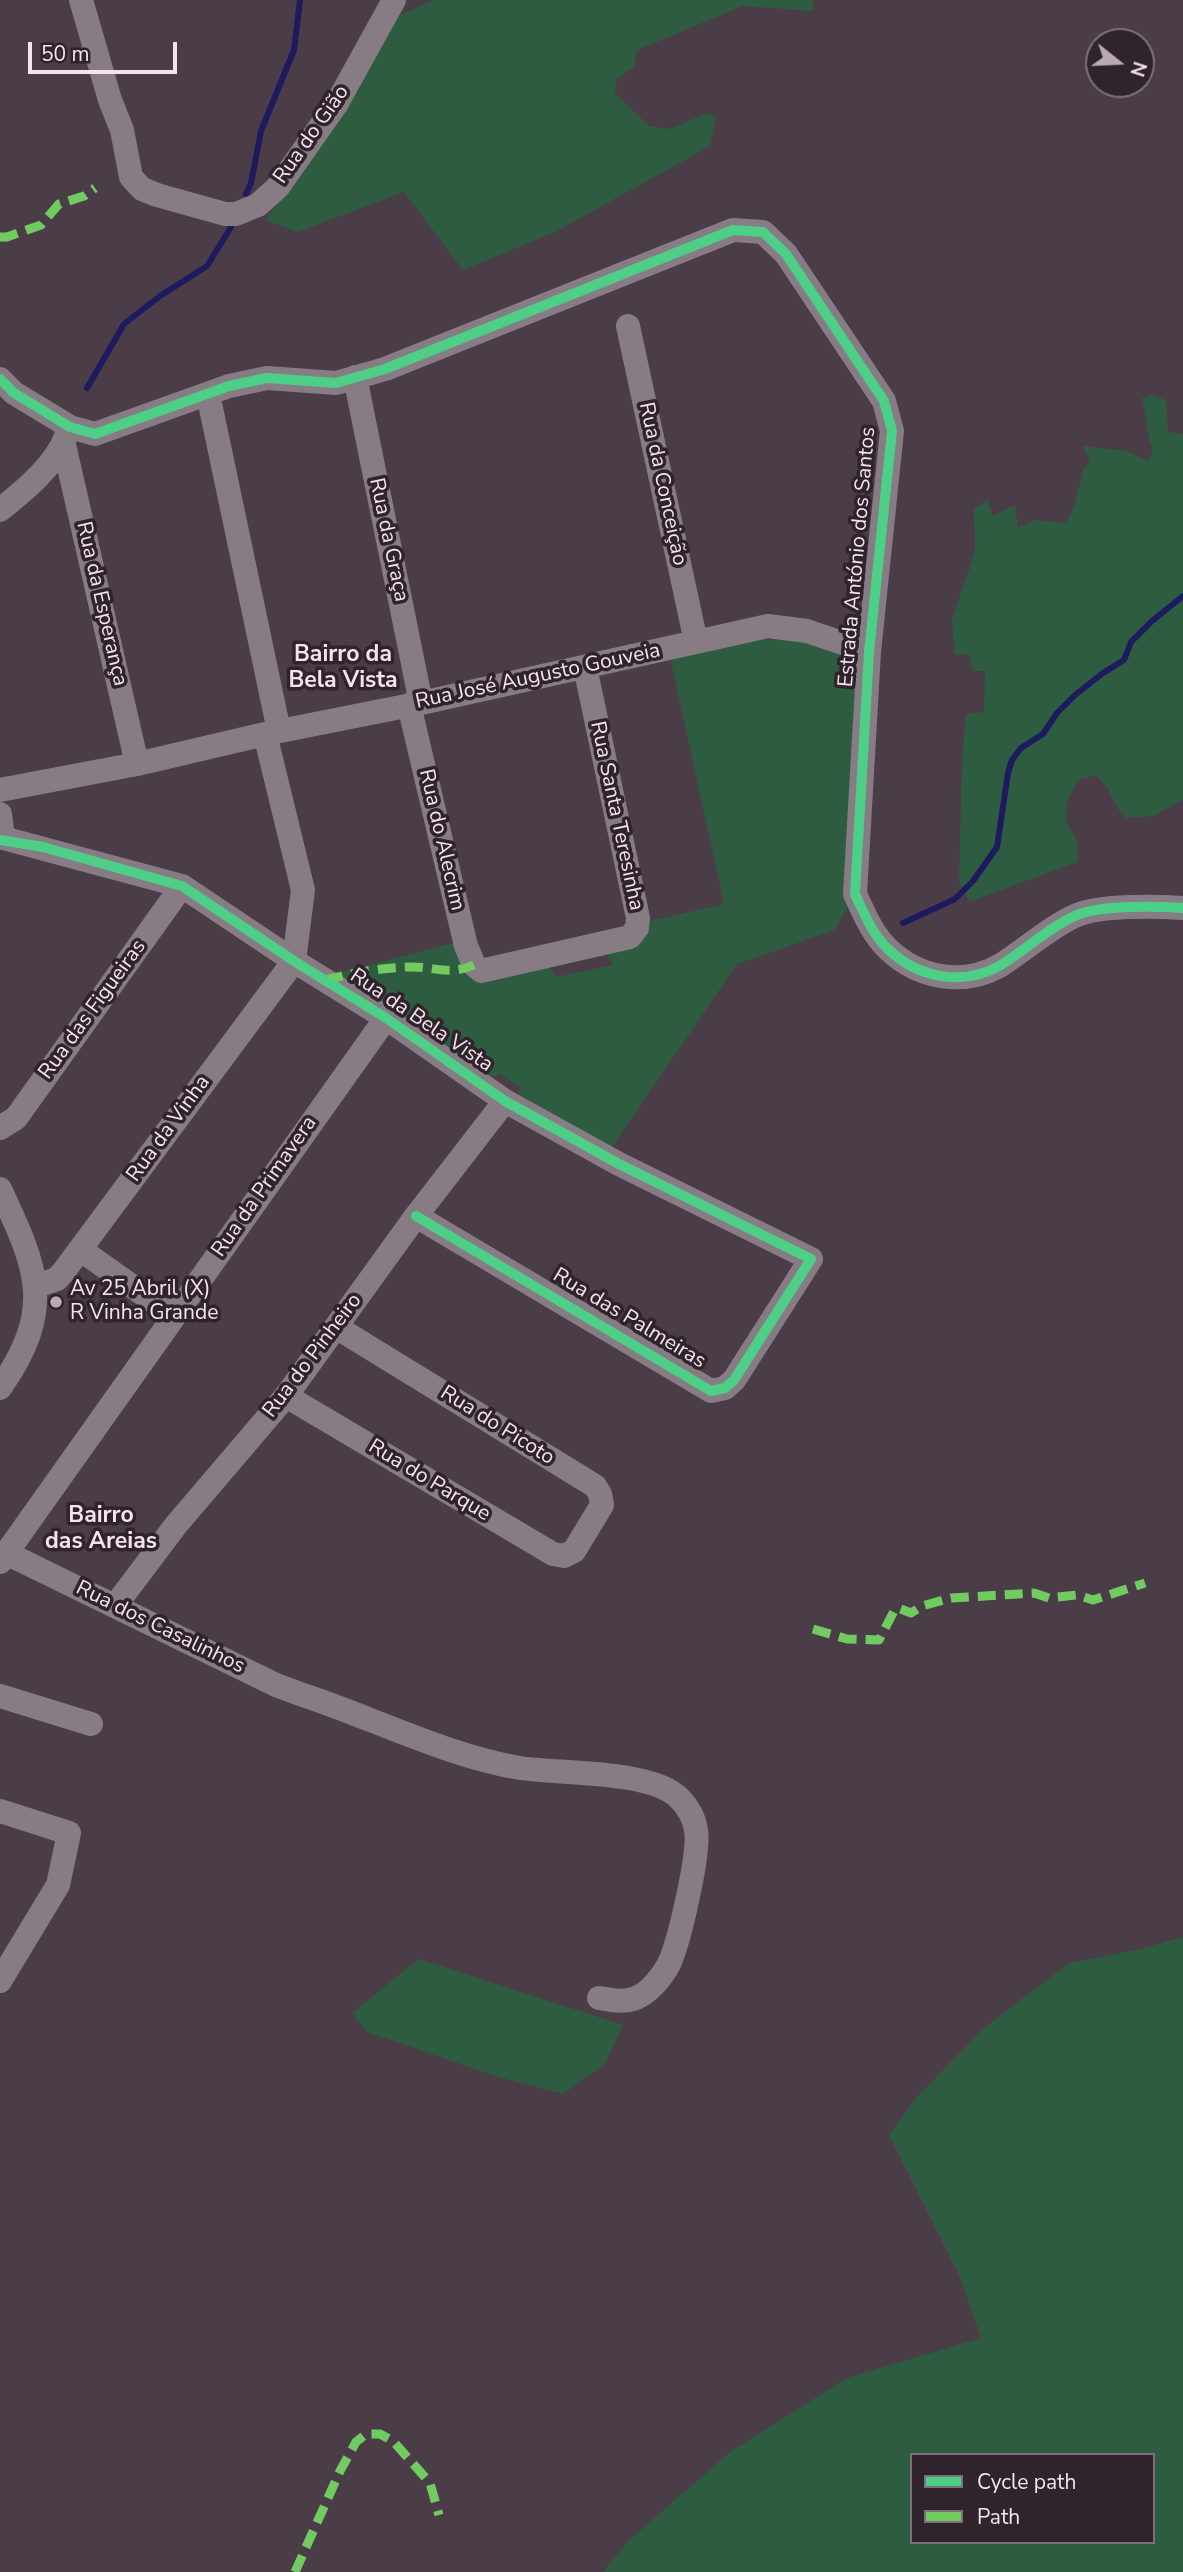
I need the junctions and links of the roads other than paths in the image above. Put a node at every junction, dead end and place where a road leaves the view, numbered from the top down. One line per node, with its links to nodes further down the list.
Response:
1 (81, 0): 2 (street, Rua do Gião)
2 (394, 0)
3 (628, 326): 9 (street, Rua da Conceição)
4 (355, 377): 6 (street, Estrada António dos Santos); 10 (street, Estrada António dos Santos); 12 (street, Rua da Graça)
5 (0, 379): 7 (street)
6 (208, 394): 7 (street, Estrada António dos Santos); 13 (street)
7 (67, 436): 8 (street); 14 (street, Rua da Esperança)
8 (0, 510)
9 (696, 642): 10 (street, Rua José Augusto Gouveia); 11 (street, Rua José Augusto Gouveia)
10 (869, 652): 19 (street, Estrada António dos Santos)
11 (585, 667): 12 (street, Rua José Augusto Gouveia); 21 (street, Rua Santa Teresinha)
12 (415, 704): 13 (street, Rua José Augusto Gouveia); 21 (street, Rua do Alecrim)
13 (272, 732): 14 (street, Rua José Augusto Gouveia); 20 (street)
14 (137, 764): 15 (street, Rua José Augusto Gouveia)
15 (0, 790)
16 (0, 814): 17 (street)
17 (1, 839): 18 (street, Rua da Bela Vista)
18 (182, 886): 20 (street, Rua da Bela Vista); 24 (street, Rua das Figueiras)
19 (1183, 908)
20 (294, 961): 22 (street, Rua da Bela Vista); 27 (street, Rua da Vinha)
21 (481, 971)
22 (386, 1018): 23 (street, Rua da Bela Vista); 30 (street, Rua da Primavera)
23 (505, 1101): 26 (street, Rua do Pinheiro); 28 (street, Rua da Bela Vista)
24 (0, 1128)
25 (0, 1189): 29 (street)
26 (416, 1216): 28 (street, Rua das Palmeiras); 31 (street, Rua do Pinheiro)
27 (81, 1250): 29 (street, Rua da Vinha); 30 (street)
28 (811, 1259)
29 (36, 1286): 32 (street)
30 (174, 1316): 35 (street, Rua da Primavera)
31 (336, 1327): 33 (street, Rua do Pinheiro); 34 (street, Rua do Picoto)
32 (0, 1388)
33 (286, 1396): 34 (street, Rua do Parque); 36 (street, Rua do Pinheiro)
34 (574, 1551)
35 (3, 1558): 36 (street, Rua dos Casalinhos)
36 (115, 1606): 41 (street, Rua dos Casalinhos)
37 (0, 1696): 38 (street)
38 (91, 1724)
39 (0, 1811): 40 (street)
40 (0, 1981)
41 (599, 1998)

